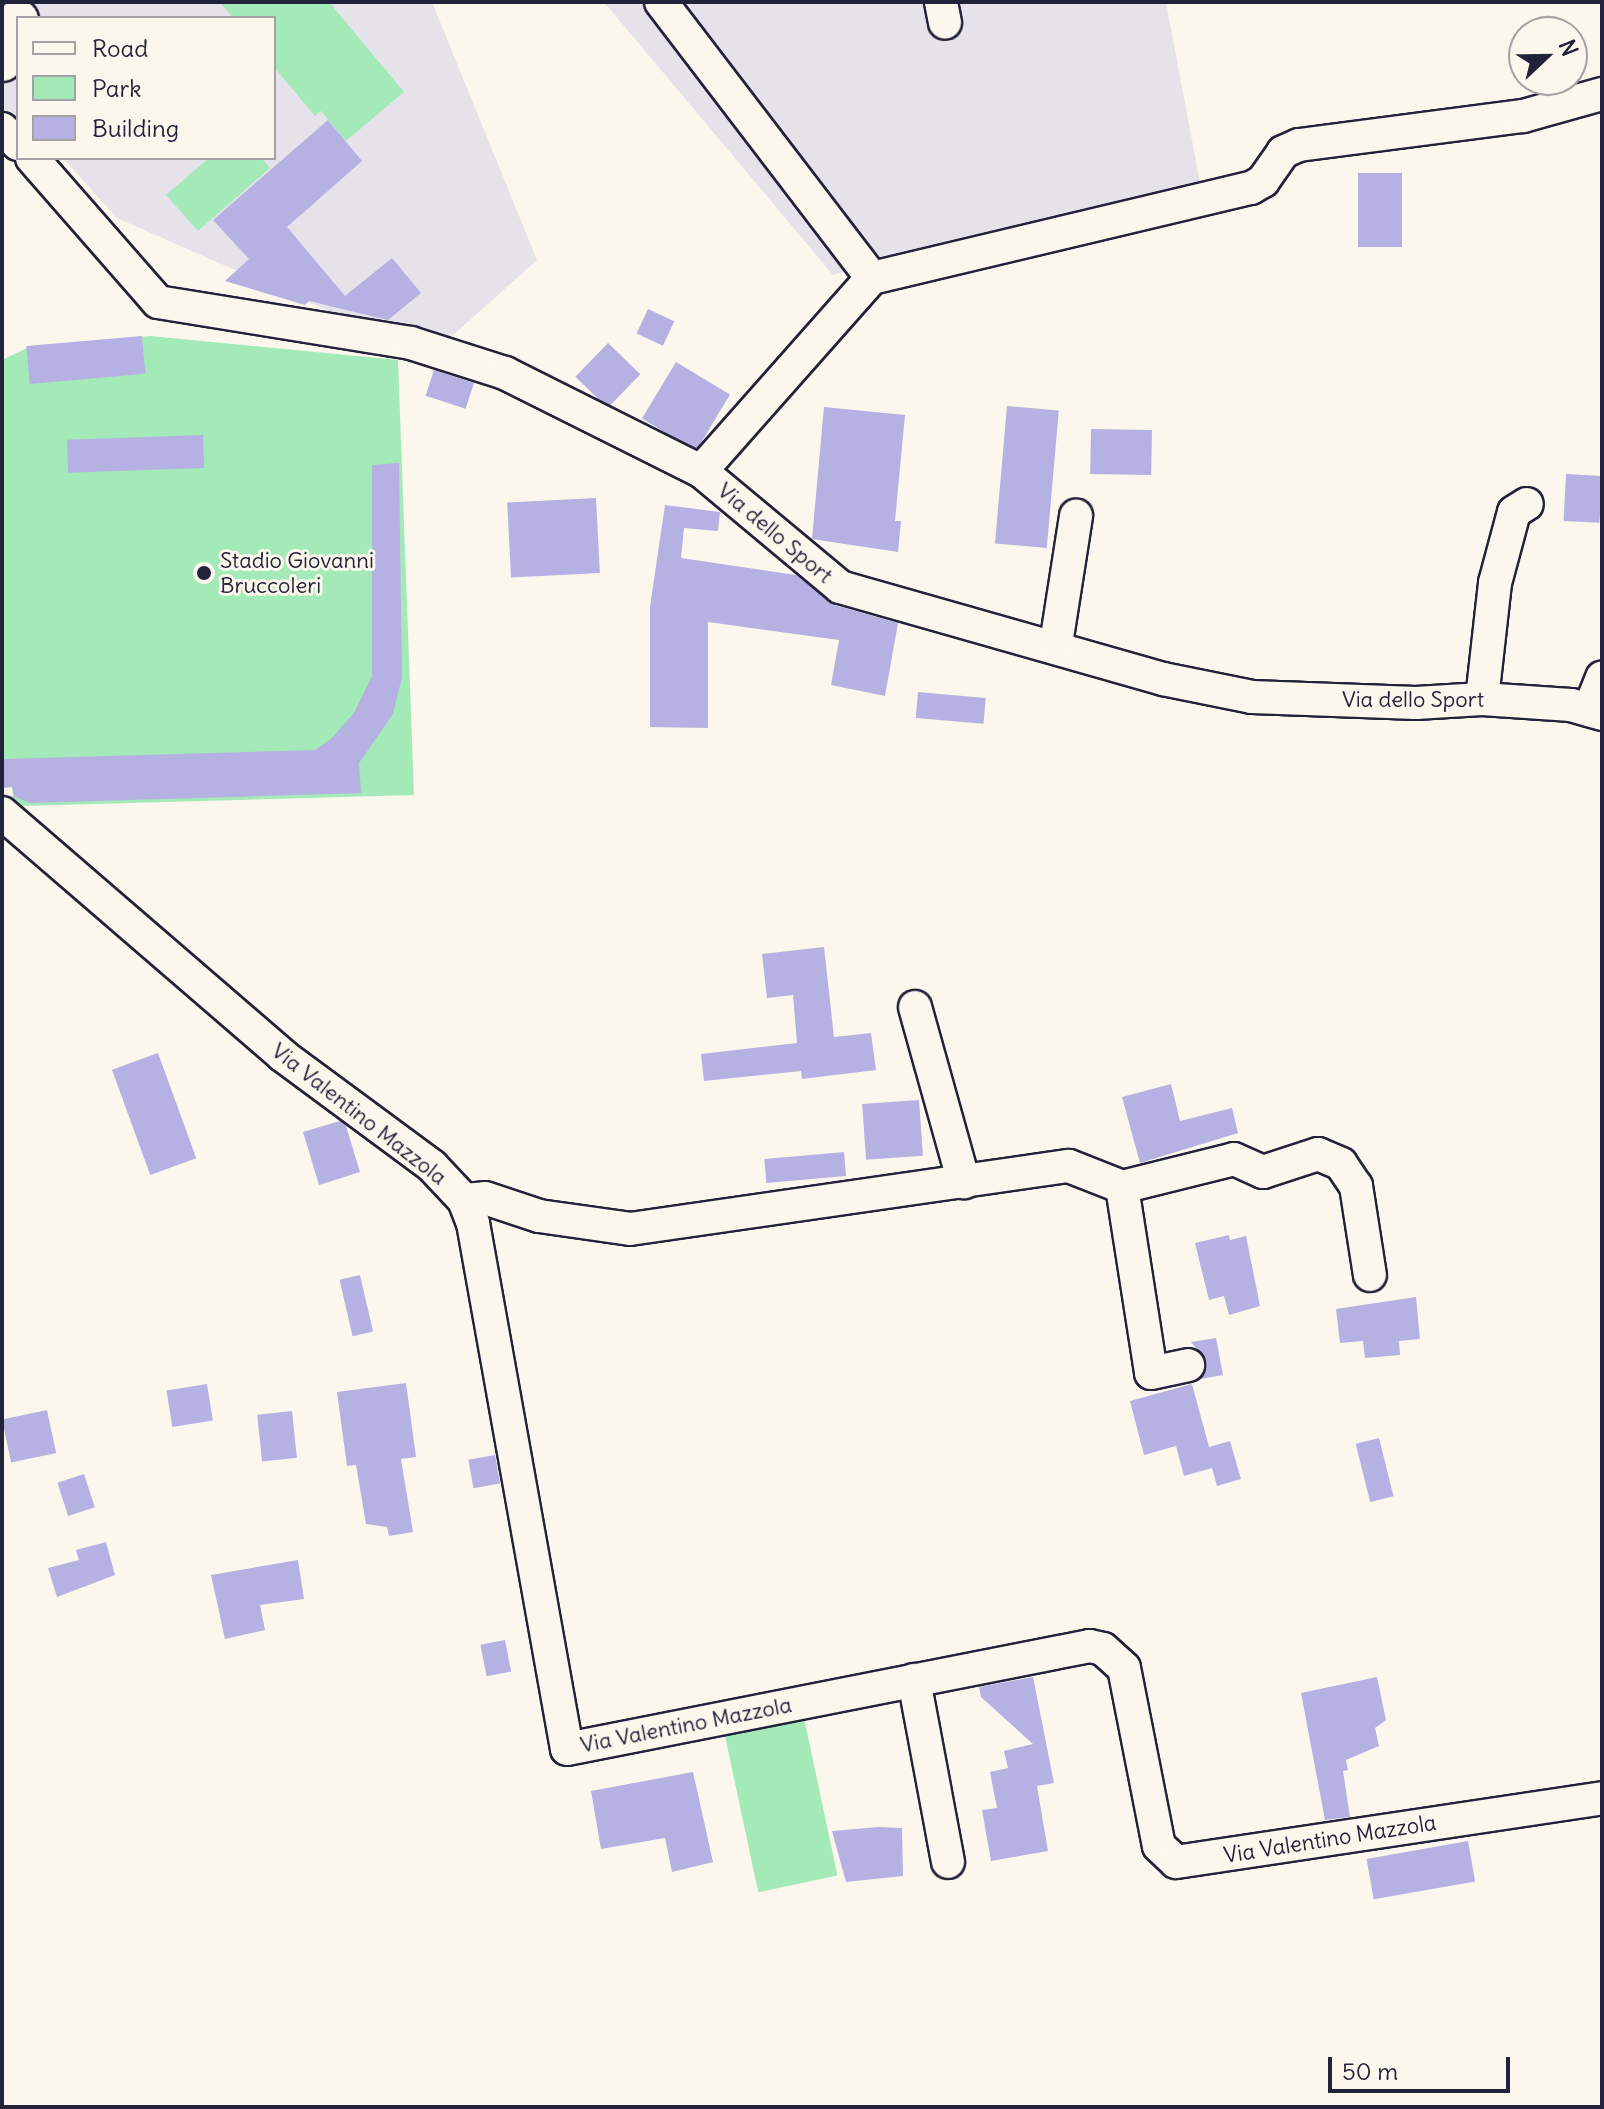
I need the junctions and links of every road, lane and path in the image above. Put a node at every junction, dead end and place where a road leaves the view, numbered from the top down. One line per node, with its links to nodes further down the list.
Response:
1 (661, 2): 6 (street)
2 (16, 24): 3 (main road)
3 (2, 61)
4 (1602, 94): 6 (street)
5 (34, 160): 7 (street, Via dello Sport)
6 (872, 278): 7 (street)
7 (701, 471): 10 (street, Via dello Sport)
8 (1527, 504): 12 (street)
9 (1076, 516): 10 (street)
10 (1056, 644): 12 (street, Via dello Sport)
11 (1602, 678): 13 (street)
12 (1482, 699): 13 (street, Via dello Sport)
13 (1596, 712)
14 (2, 813): 18 (street, Via Valentino Mazzola)
15 (915, 1007): 16 (street)
16 (964, 1182): 17 (street); 18 (street)
17 (1122, 1187): 19 (street); 20 (street)
18 (464, 1200): 21 (street, Via Valentino Mazzola)
19 (1370, 1275)
20 (1188, 1365)
21 (914, 1680): 22 (street, Via Valentino Mazzola); 23 (street)
22 (1602, 1798)
23 (948, 1862)

